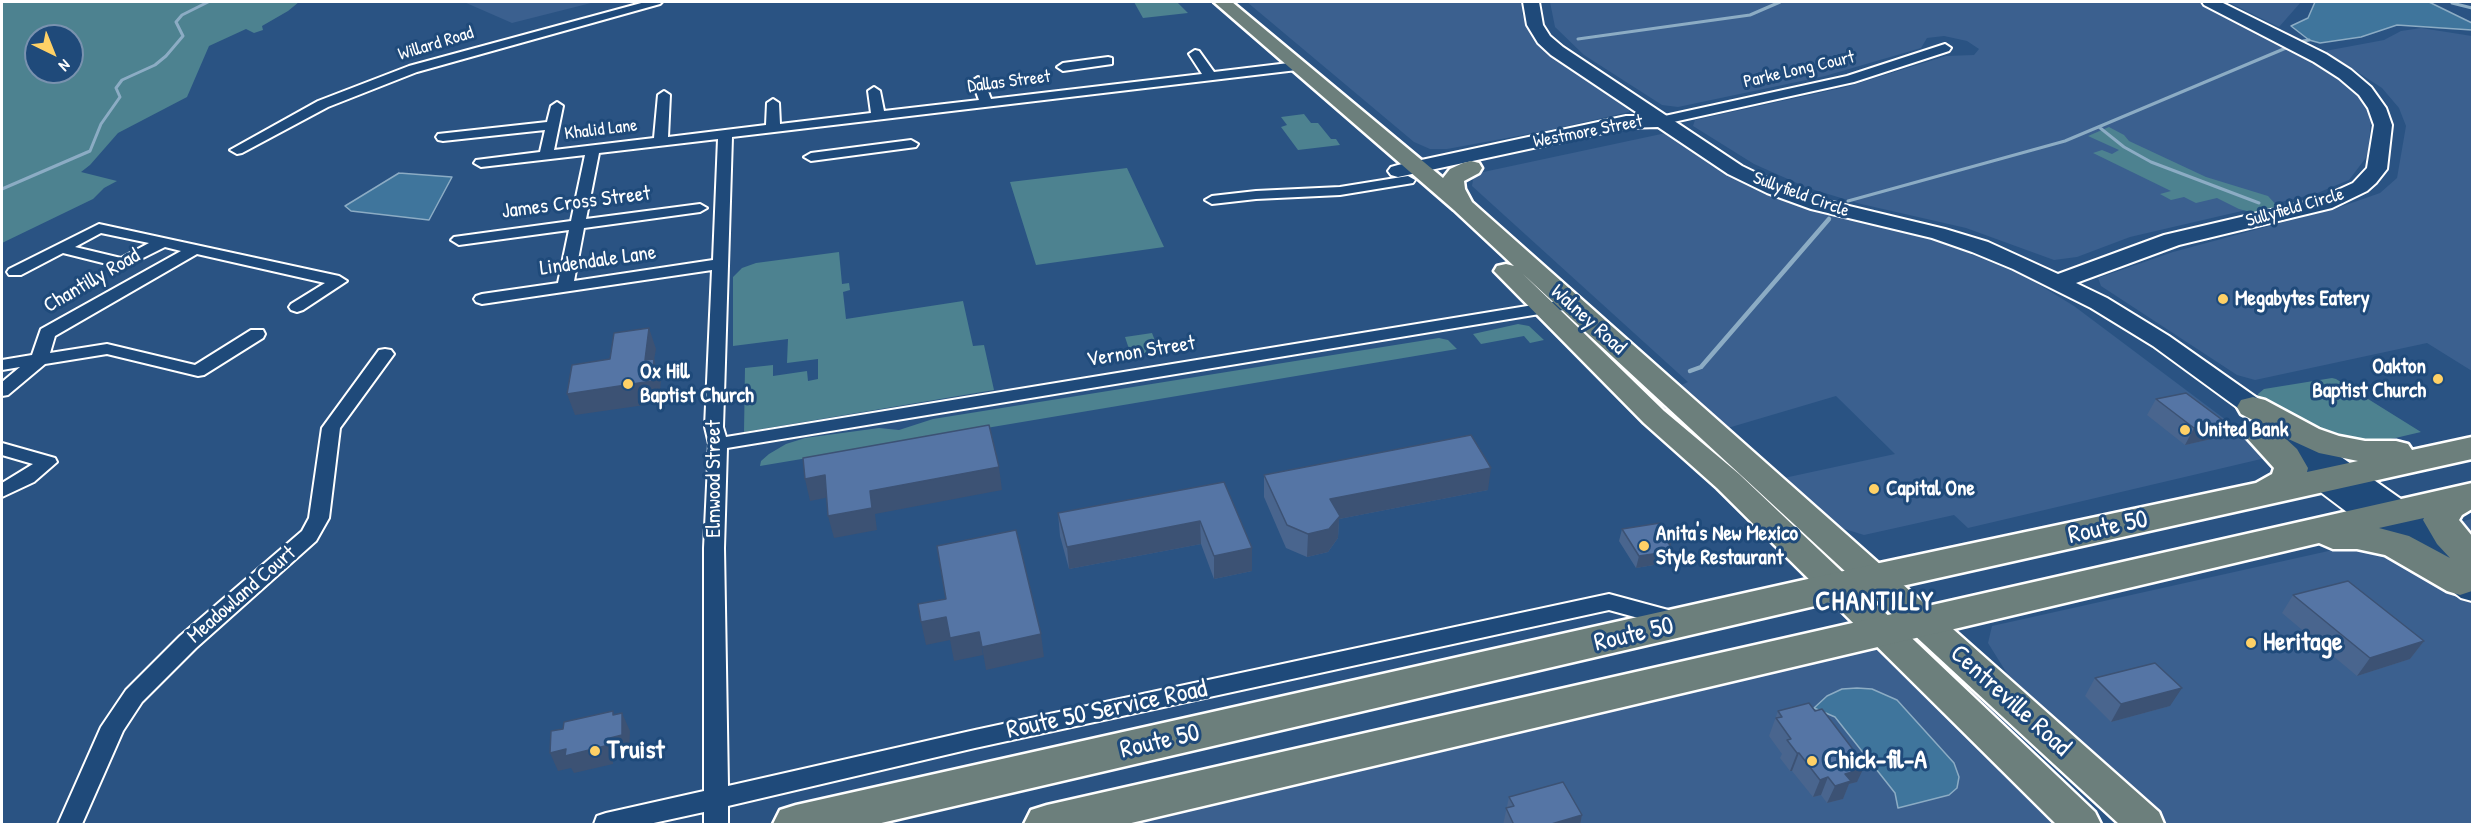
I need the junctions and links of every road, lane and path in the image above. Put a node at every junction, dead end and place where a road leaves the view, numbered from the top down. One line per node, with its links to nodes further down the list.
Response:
1 (656, 2): 28 (street, Willard Road)
2 (1222, 2): 8 (main road, Walney Road)
3 (1531, 2): 19 (street, Sullyfield Circle)
4 (2210, 2): 44 (street, Sullyfield Circle)
5 (1946, 48): 19 (street, Parke Long Court)
6 (1195, 54): 10 (street)
7 (1108, 61): 11 (street)
8 (1297, 66): 10 (street, Dallas Street); 33 (main road, Walney Road)
9 (1062, 67): 11 (street)
10 (1209, 76): 11 (street, Dallas Street)
11 (1090, 77): 16 (street, Dallas Street)
12 (978, 81): 16 (street)
13 (874, 91): 18 (street)
14 (664, 95): 25 (street)
15 (772, 103): 21 (street)
16 (986, 103): 18 (street, Dallas Street)
17 (557, 106): 20 (street)
18 (878, 115): 23 (street, Dallas Street)
19 (1660, 121): 32 (street, Westmore Street); 33 (street, Westmore Street); 44 (street, Sullyfield Circle)
20 (553, 125): 24 (street); 29 (street)
21 (773, 128): 22 (street, Dallas Street); 23 (street, Dallas Street)
22 (725, 134): 25 (street, Khalid Lane); 42 (street, Elmwood Street)
23 (847, 136): 26 (street); 30 (street)
24 (443, 137)
25 (661, 141): 27 (street, Khalid Lane)
26 (911, 144)
27 (592, 149): 29 (street, Khalid Lane); 37 (street)
28 (237, 150)
29 (546, 155): 31 (street, Khalid Lane)
30 (811, 157)
31 (482, 163)
32 (1471, 168): 33 (street, Westmore Street); 35 (main road)
33 (1413, 173): 34 (street, Westmore Street); 35 (main road, Walney Road); 47 (main road, Walney Road)
34 (1210, 195)
35 (1462, 205): 47 (main road, Walney Road)
36 (700, 208): 37 (street, James Cross Street)
37 (577, 224): 38 (street, James Cross Street); 45 (street)
38 (459, 240)
39 (163, 242): 40 (street); 40 (street); 41 (street)
40 (61, 248): 43 (street)
41 (195, 249): 48 (street); 51 (street, Chantilly Road)
42 (720, 264): 45 (street, Lindendale Lane); 55 (street, Elmwood Street)
43 (15, 272)
44 (2057, 282): 54 (street, Sullyfield Circle)
45 (565, 287): 46 (street, Lindendale Lane)
46 (482, 299)
47 (1557, 306): 55 (street, Vernon Street); 63 (main road, Walney Road)
48 (297, 307)
49 (257, 334): 51 (street)
50 (385, 354): 68 (street, Meadowland Court)
51 (39, 360): 52 (street); 53 (street)
52 (2, 366)
53 (2, 391)
54 (2258, 422): 57 (highway); 59 (highway); 60 (street, Sullyfield Circle)
55 (718, 444): 67 (street, Elmwood Street)
56 (2, 449): 58 (street)
57 (2467, 472): 60 (highway, Route 50); 60 (highway, Route 50); 62 (highway)
58 (2, 491)
59 (2268, 492): 60 (highway, Route 50); 63 (highway, Route 50)
60 (2364, 496): 61 (highway, Route 50); 62 (street, Sullyfield Circle)
61 (2286, 537): 62 (highway); 64 (highway, Route 50)
62 (2469, 573)
63 (1856, 583): 64 (main road, Centreville Road); 65 (highway, Route 50); 66 (main road, Centreville Road)
64 (1921, 621): 66 (highway, Route 50); 74 (main road, Centreville Road)
65 (1687, 623): 67 (street, Route 50 Service Road); 71 (highway, Route 50)
66 (1880, 630): 72 (highway, Route 50); 73 (main road, Centreville Road)
67 (717, 799): 69 (street, Route 50 Service Road); 70 (street, Elmwood Street)
68 (70, 825)
69 (606, 825)
70 (716, 825)
71 (796, 825)
72 (1047, 825)
73 (2081, 825)
74 (2145, 825)

